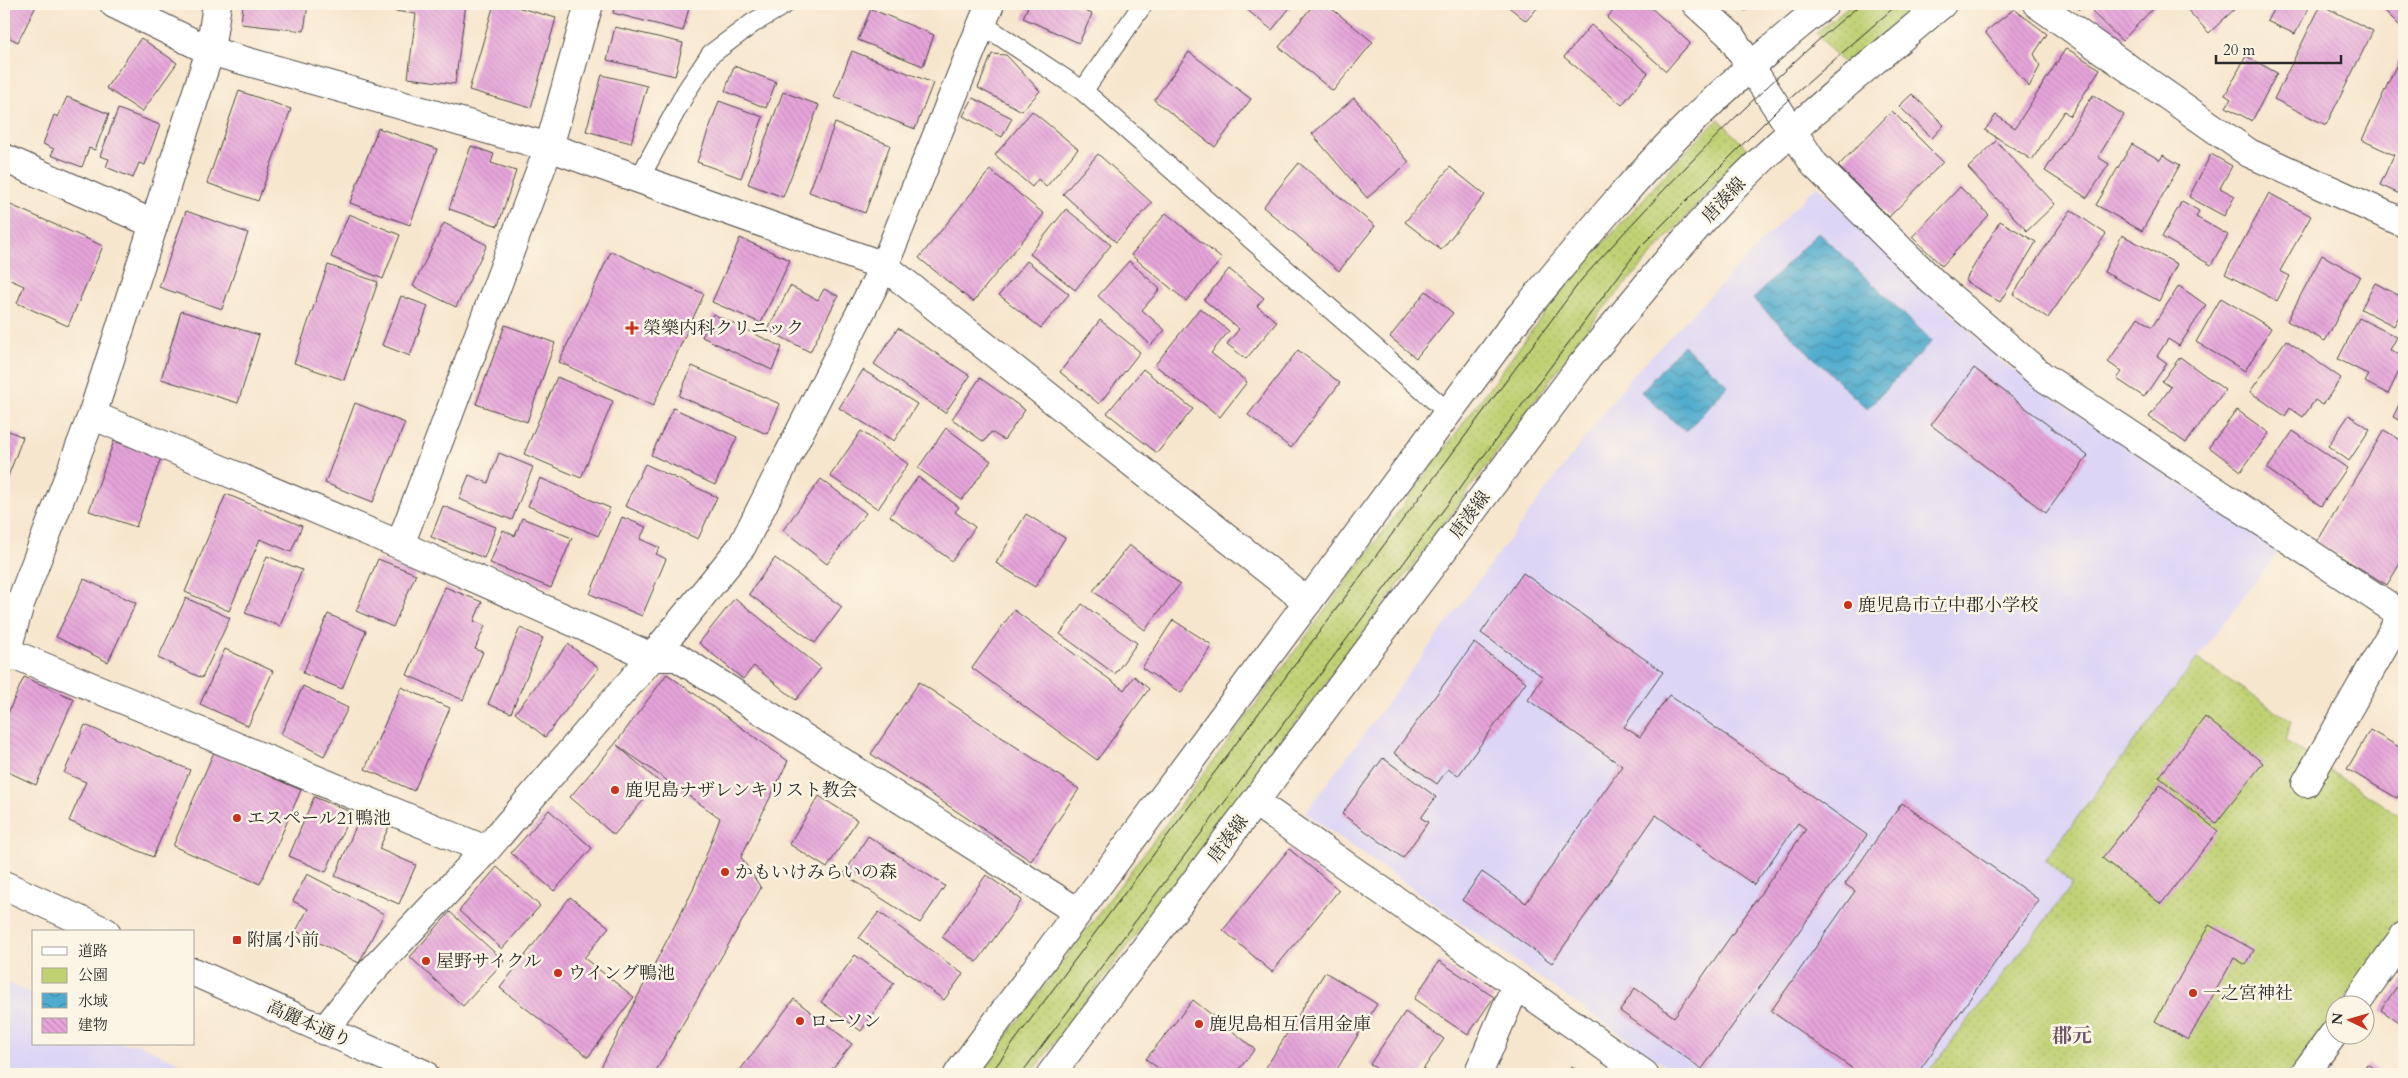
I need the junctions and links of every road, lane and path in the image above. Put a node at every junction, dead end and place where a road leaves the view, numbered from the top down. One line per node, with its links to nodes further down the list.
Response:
1 (114, 4): 11 (street)
2 (217, 4): 11 (street)
3 (589, 4): 15 (street)
4 (785, 4): 17 (lane)
5 (1143, 4): 13 (lane)
6 (1696, 4): 12 (street)
7 (1825, 4): 12 (street)
8 (1942, 4): 14 (street, 唐湊線)
9 (2037, 4): 18 (street)
10 (986, 14): 13 (lane); 20 (street)
11 (210, 50): 15 (street); 19 (street)
12 (1750, 66): 14 (street); 21 (street)
13 (1083, 91): 21 (lane)
14 (1792, 131): 26 (street); 30 (street, 唐湊線)
15 (549, 147): 17 (street); 23 (street)
16 (4, 158): 19 (street)
17 (639, 179): 20 (street)
18 (2404, 223)
19 (154, 224): 22 (street)
20 (884, 266): 25 (street); 28 (street)
21 (1450, 414): 25 (street)
22 (92, 415): 23 (street); 24 (street)
23 (400, 545): 28 (street)
24 (12, 599): 27 (street)
25 (1308, 602): 33 (street)
26 (2404, 614): 29 (street)
27 (6, 656): 31 (street)
28 (652, 657): 31 (street); 33 (street)
29 (2306, 783)
30 (1255, 802): 37 (street); 43 (street, 唐湊線)
31 (486, 850): 39 (street)
32 (4, 885): 34 (street)
33 (1078, 912): 42 (street)
34 (102, 930)
35 (2404, 936): 38 (street)
36 (195, 972): 39 (street, 高麗本通り)
37 (1516, 985): 44 (street); 45 (street)
38 (2361, 996)
39 (324, 1031): 41 (street, 高麗本通り)
40 (2326, 1044): 46 (street)
41 (424, 1074)
42 (958, 1074)
43 (1051, 1074)
44 (1478, 1074)
45 (1644, 1074)
46 (2304, 1074)

